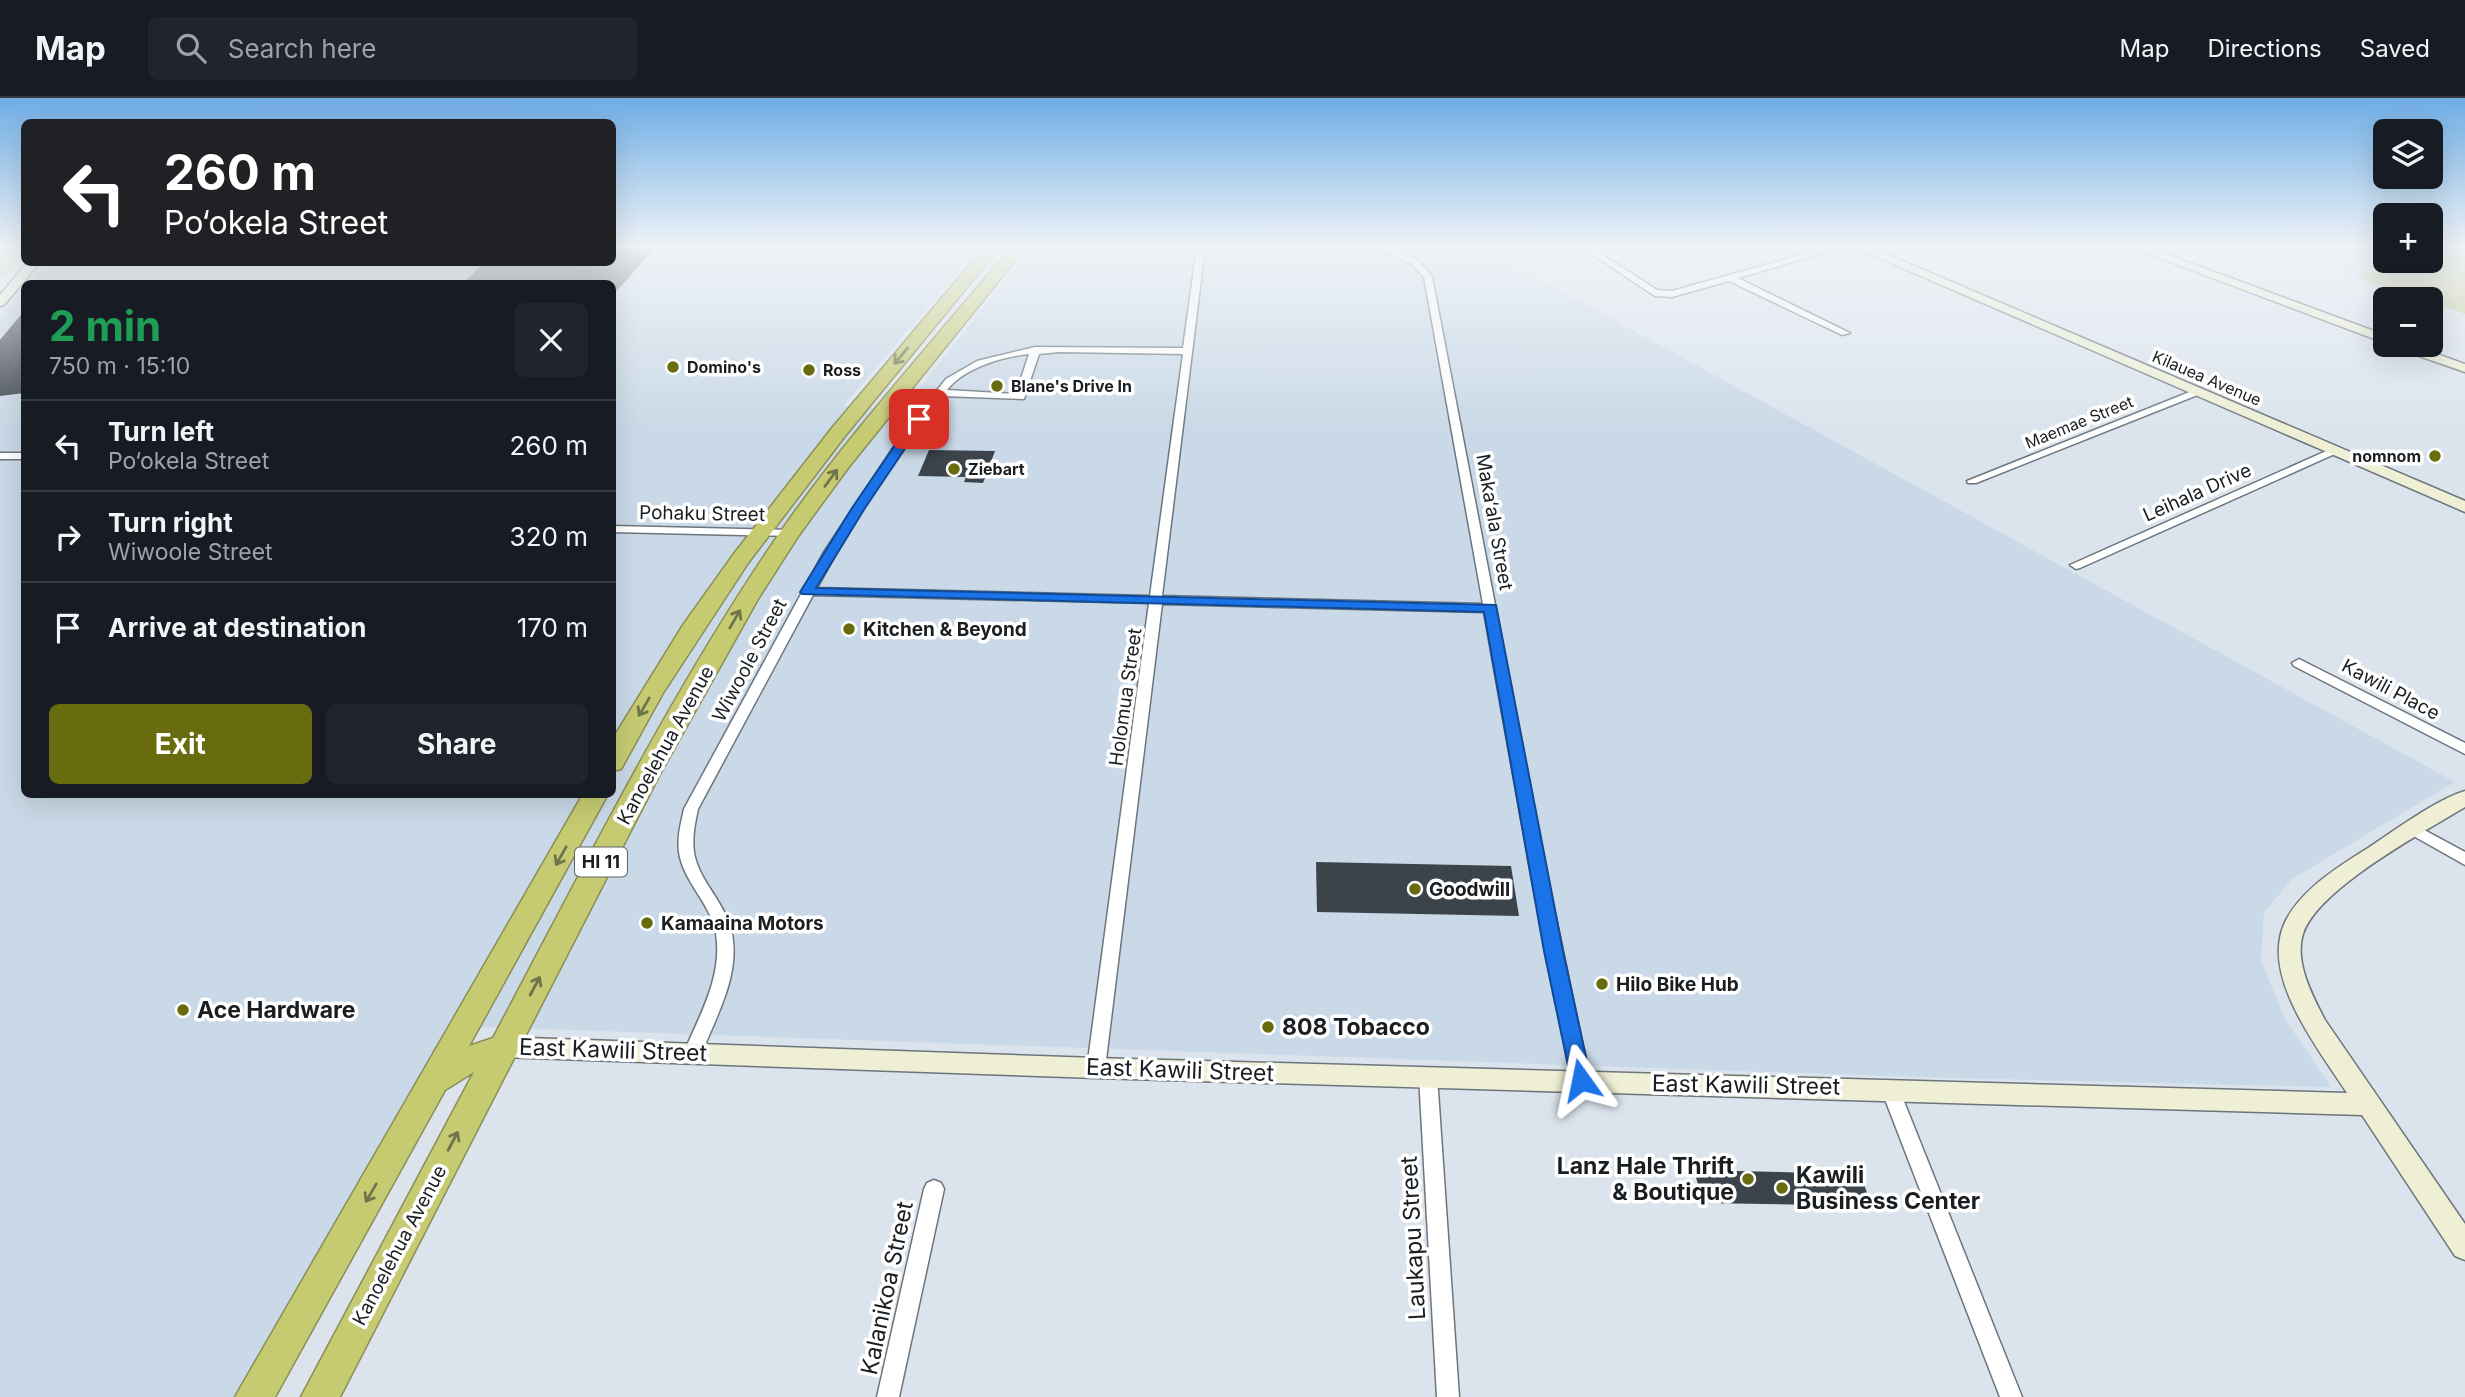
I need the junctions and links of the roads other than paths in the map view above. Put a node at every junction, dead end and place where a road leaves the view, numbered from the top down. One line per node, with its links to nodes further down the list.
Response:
1 (942, 308): 22 (highway, Kanoelehua Avenue, one-way to 22)
2 (969, 308): 23 (highway, Kanoelehua Avenue / HI 11, one-way to 2)
3 (1193, 308): 11 (street, Holomua Street)
4 (1434, 308): 27 (street, Maka‘ala Street)
5 (1792, 308): 8 (street)
6 (2000, 308): 14 (street, Kilauea Avenue)
7 (2300, 308): 9 (street)
8 (1845, 333)
9 (2373, 335)
10 (1035, 350): 11 (street, Wiwoole Street); 15 (street, Wiwoole Street); 15 (street)
11 (1188, 351): 26 (street, Holomua Street)
12 (2434, 357): 13 (street)
13 (2465, 368)
14 (2197, 392): 16 (street, Kilauea Avenue); 19 (street, Maemae Street)
15 (940, 393): 25 (street, Wiwoole Street)
16 (2333, 451): 20 (street, Kilauea Avenue); 24 (street, Leihala Drive)
17 (0, 456): 18 (street)
18 (21, 456)
19 (1972, 481)
20 (2465, 506)
21 (616, 529): 22 (street, Pohaku Street)
22 (758, 532): 23 (street, Pohaku Street); 30 (highway, Kanoelehua Avenue, one-way to 30)
23 (790, 533): 36 (highway, Kanoelehua Avenue / HI 11, one-way to 23)
24 (2076, 565)
25 (807, 592): 26 (street); 37 (street, Wiwoole Street)
26 (1157, 598): 27 (street); 38 (street, Holomua Street)
27 (1491, 608): 40 (street, Maka‘ala Street)
28 (2299, 663): 29 (street, Kawili Place)
29 (2465, 749)
30 (616, 752)
31 (592, 798): 35 (highway, Kanoelehua Avenue / HI 11, one-way to 35)
32 (2465, 798): 33 (street)
33 (2415, 830): 34 (street); 43 (street)
34 (2465, 859)
35 (484, 995): 36 (highway); 42 (highway, Kanoelehua Avenue / HI 11)
36 (503, 1046): 37 (street, East Kawili Street); 42 (highway); 47 (highway, Kanoelehua Avenue / HI 11, one-way to 36)
37 (693, 1052): 38 (street, East Kawili Street)
38 (1096, 1068): 39 (street, East Kawili Street)
39 (1428, 1076): 40 (street, East Kawili Street); 49 (street, Laukapu Street)
40 (1581, 1080): 41 (street, East Kawili Street)
41 (1890, 1089): 43 (street, East Kawili Street); 50 (street)
42 (429, 1091): 46 (highway, Kanoelehua Avenue / HI 11, one-way to 46)
43 (2367, 1104): 45 (street)
44 (934, 1189): 48 (street, Kalanikoa Street)
45 (2465, 1247)
46 (254, 1397)
47 (320, 1397)
48 (888, 1397)
49 (1448, 1397)
50 (2011, 1397)

